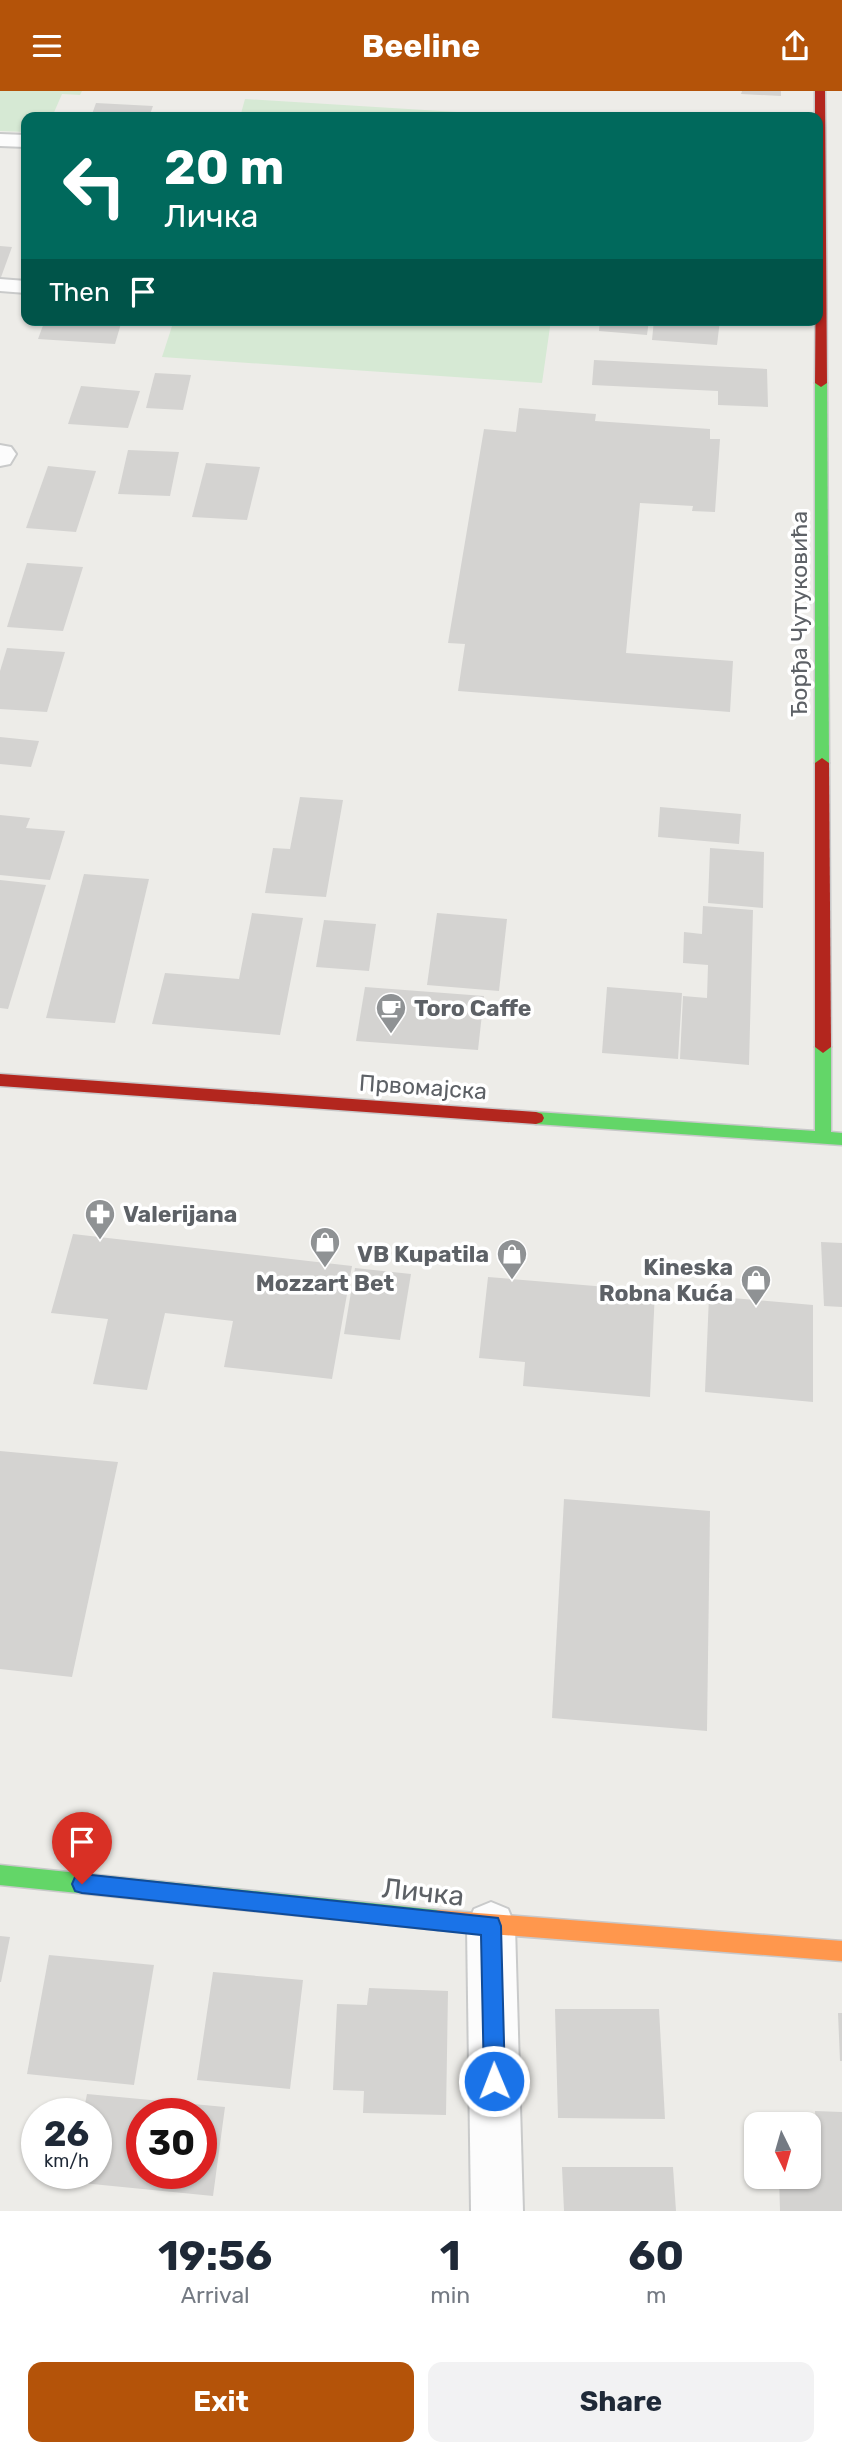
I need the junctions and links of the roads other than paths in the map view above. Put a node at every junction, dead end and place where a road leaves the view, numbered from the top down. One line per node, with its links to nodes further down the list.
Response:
1 (820, 91): 2 (street, Ђорђа Чутуковића)
2 (820, 112)
3 (0, 140): 4 (lane)
4 (21, 141)
5 (0, 285): 6 (lane)
6 (21, 287)
7 (821, 326): 9 (street, Ђорђа Чутуковића)
8 (0, 1080): 9 (street, Првомајска)
9 (823, 1137): 10 (street, Првомајска)
10 (842, 1139)
11 (0, 1875): 12 (street, Личка)
12 (491, 1926): 13 (street, Личка); 14 (street)
13 (842, 1951)
14 (497, 2211)

